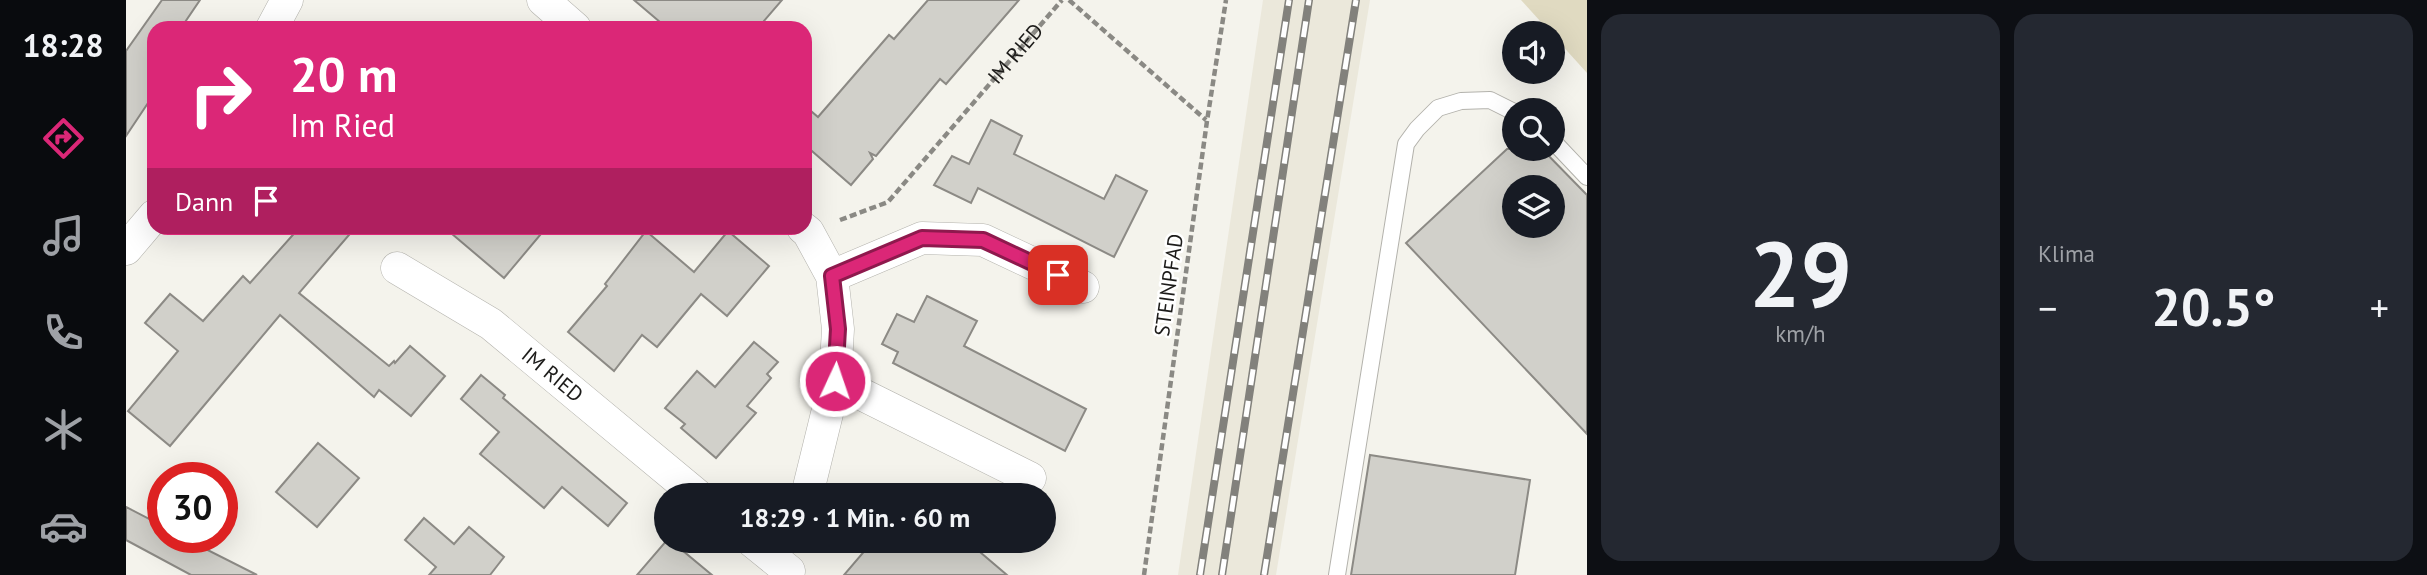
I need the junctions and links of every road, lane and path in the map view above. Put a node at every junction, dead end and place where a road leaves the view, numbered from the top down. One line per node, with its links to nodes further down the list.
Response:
1 (287, 0): 6 (street)
2 (542, 0): 7 (street)
3 (1062, 0): 13 (path, IM RIED)
4 (1069, 0): 9 (path)
5 (1226, 0): 9 (path, STEINPFAD)
6 (276, 21)
7 (567, 21)
8 (1502, 106): 27 (lane)
9 (1207, 121): 26 (path, STEINPFAD)
10 (1565, 154): 11 (lane)
11 (1587, 177)
12 (147, 224): 15 (street)
13 (812, 228)
14 (808, 235): 17 (street)
15 (126, 248)
16 (397, 268): 21 (street, IM RIED)
17 (832, 276): 18 (street); 19 (street)
18 (1083, 287)
19 (835, 381): 20 (street); 22 (street)
20 (1030, 478)
21 (683, 483)
22 (810, 483)
23 (766, 553): 25 (street)
24 (793, 553): 25 (street)
25 (788, 573)
26 (1144, 575)
27 (1337, 575)

